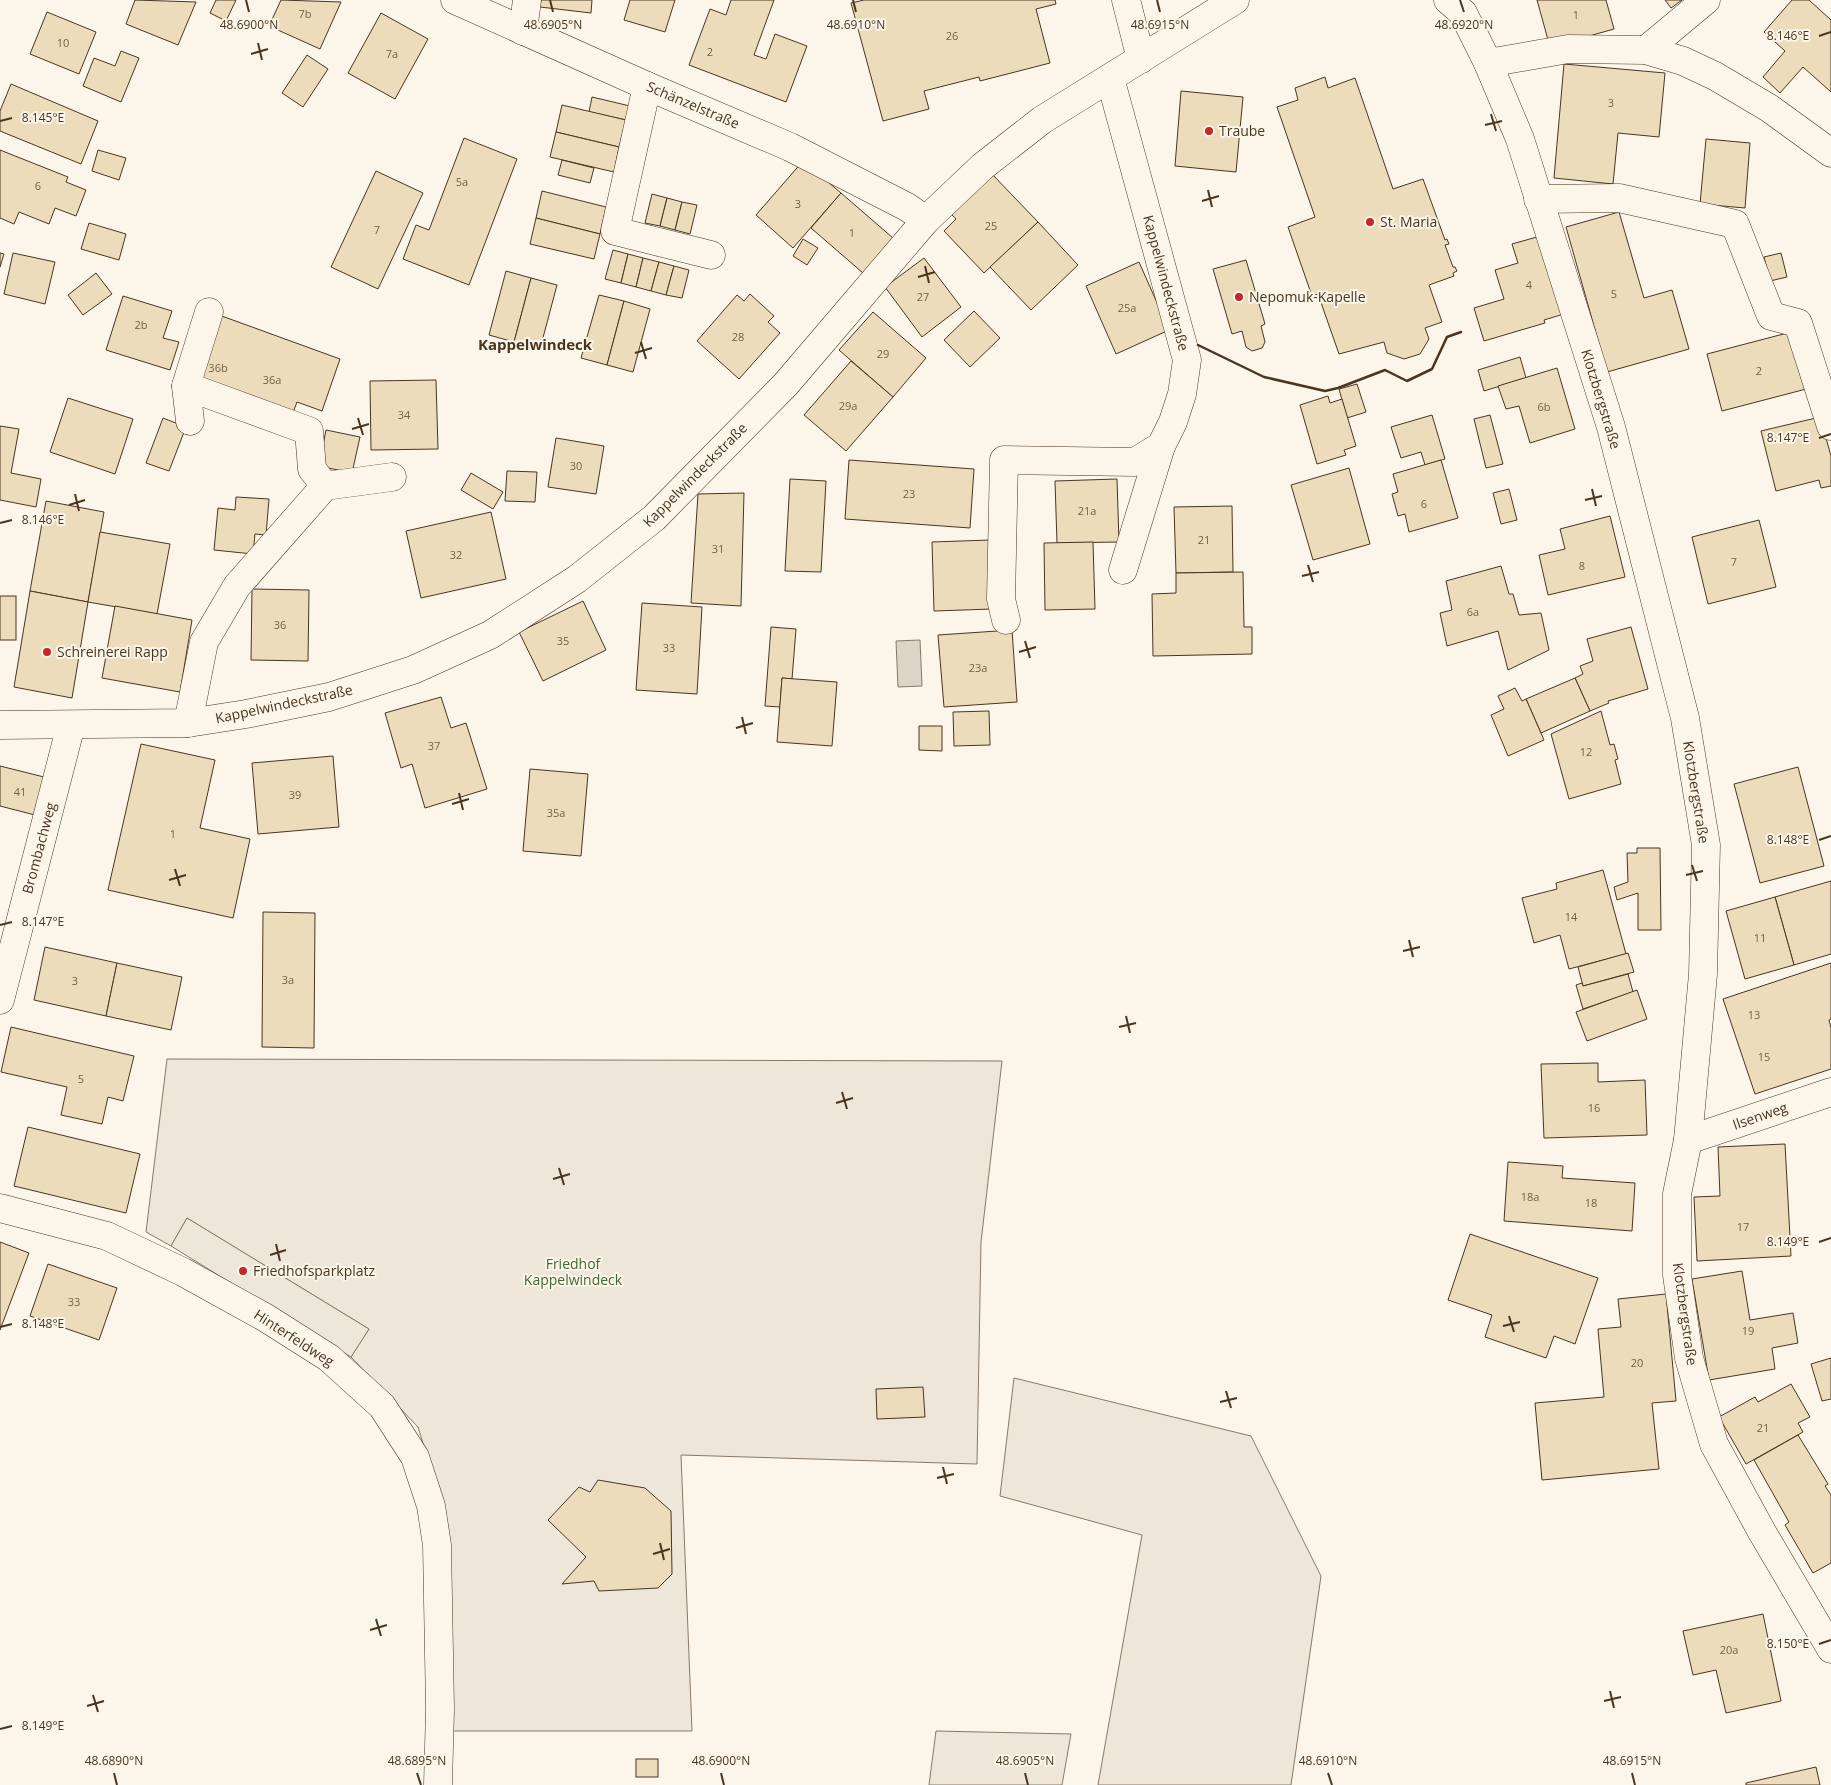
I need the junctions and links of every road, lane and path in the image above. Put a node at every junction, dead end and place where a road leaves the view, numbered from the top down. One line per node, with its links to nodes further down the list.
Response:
1 (455, 0): 7 (street, Schänzelstraße)
2 (527, 0): 7 (street)
3 (1126, 0): 9 (street)
4 (1235, 0): 9 (street, Kappelwindeckstraße)
5 (1448, 0): 10 (street, Klotzbergstraße)
6 (1706, 0): 8 (street)
7 (523, 31): 12 (street, Schänzelstraße)
8 (1646, 50): 10 (street); 13 (street)
9 (1141, 59): 11 (street, Kappelwindeckstraße)
10 (1488, 64): 14 (street, Klotzbergstraße)
11 (1110, 78): 15 (street, Kappelwindeckstraße); 21 (street, Kappelwindeckstraße)
12 (647, 86): 15 (street, Schänzelstraße); 16 (street)
13 (1831, 153)
14 (1538, 199): 20 (street); 31 (street, Klotzbergstraße)
15 (926, 220): 26 (street, Kappelwindeckstraße)
16 (711, 255)
17 (209, 312): 18 (street)
18 (186, 386): 19 (street); 23 (street)
19 (190, 421)
20 (1831, 426)
21 (1161, 446): 24 (street, Kappelwindeckstraße); 25 (street)
22 (392, 477): 23 (street)
23 (325, 486): 26 (street)
24 (1123, 570)
25 (1006, 620)
26 (188, 723): 28 (street, Kappelwindeckstraße)
27 (0, 725): 28 (street, Kappelwindeckstraße)
28 (71, 725): 29 (street, Brombachweg)
29 (0, 1000)
30 (1831, 1092): 31 (street, Ilsenweg)
31 (1688, 1140): 33 (street, Klotzbergstraße)
32 (0, 1208): 34 (street, Hinterfeldweg)
33 (1831, 1649)
34 (438, 1785)

